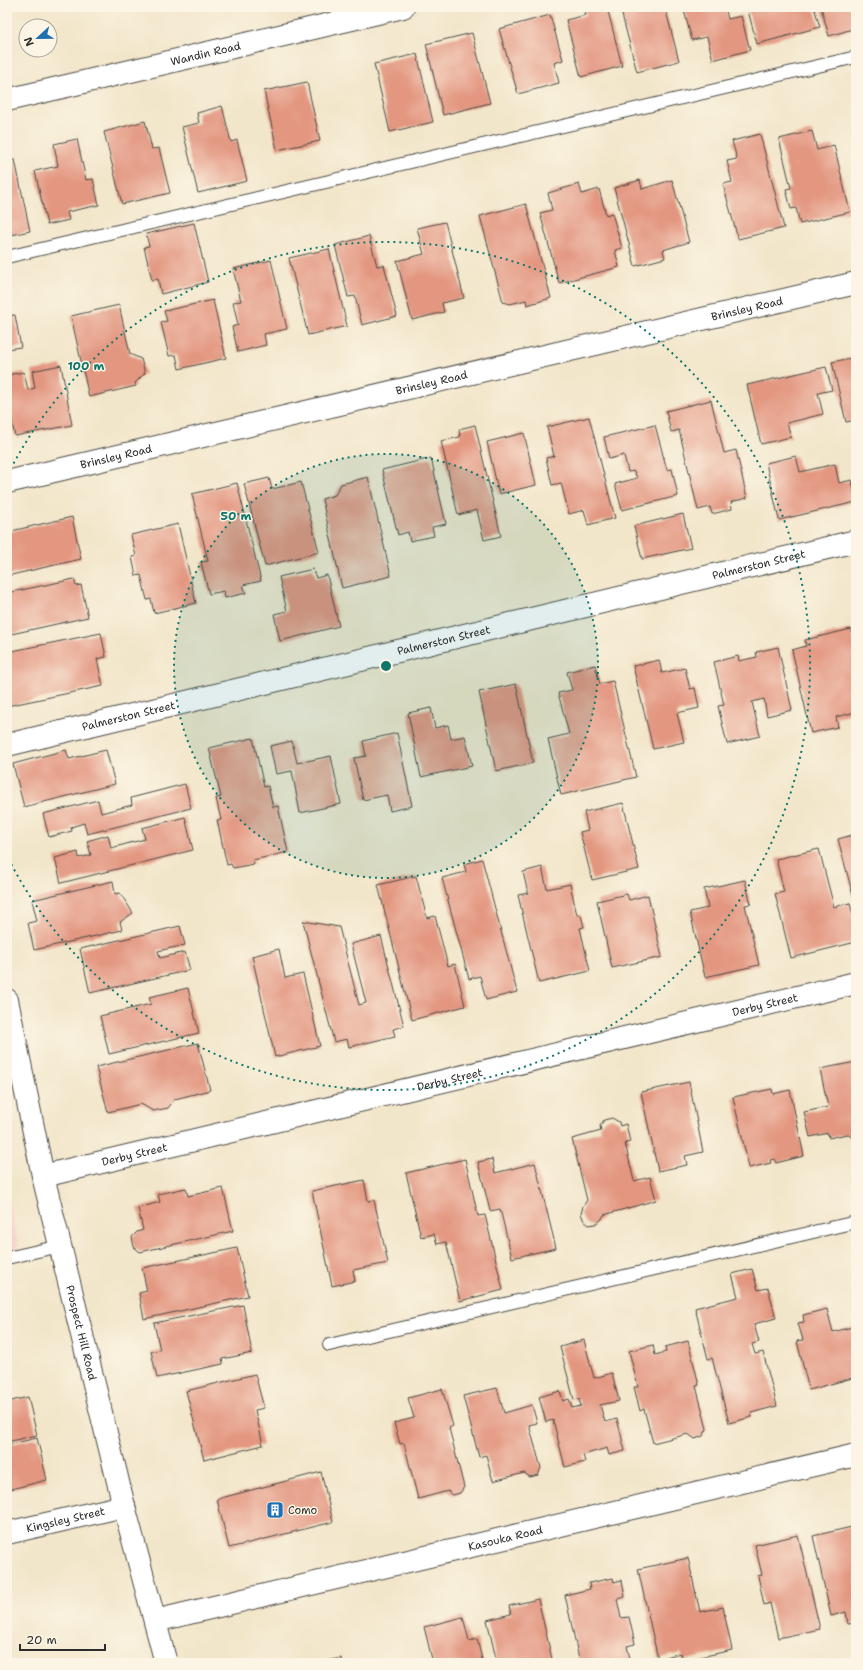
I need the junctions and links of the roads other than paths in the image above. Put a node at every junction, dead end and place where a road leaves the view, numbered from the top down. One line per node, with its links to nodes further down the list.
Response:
1 (403, 7): 3 (street, Wandin Road)
2 (856, 57): 4 (lane)
3 (7, 100)
4 (7, 257)
5 (856, 283): 6 (street, Brinsley Road)
6 (7, 482)
7 (856, 541): 8 (street, Palmerston Street)
8 (7, 745)
9 (856, 983): 11 (street, Derby Street)
10 (7, 1000): 11 (street, Prospect Hill Road)
11 (43, 1176): 13 (street, Prospect Hill Road)
12 (856, 1222): 15 (lane)
13 (60, 1246): 14 (lane); 17 (street, Prospect Hill Road)
14 (7, 1258)
15 (329, 1345)
16 (856, 1455): 19 (street, Kasouka Road)
17 (124, 1506): 18 (street, Kingsley Street); 19 (street, Prospect Hill Road)
18 (7, 1533)
19 (155, 1621): 20 (street, Prospect Hill Road)
20 (166, 1663)

